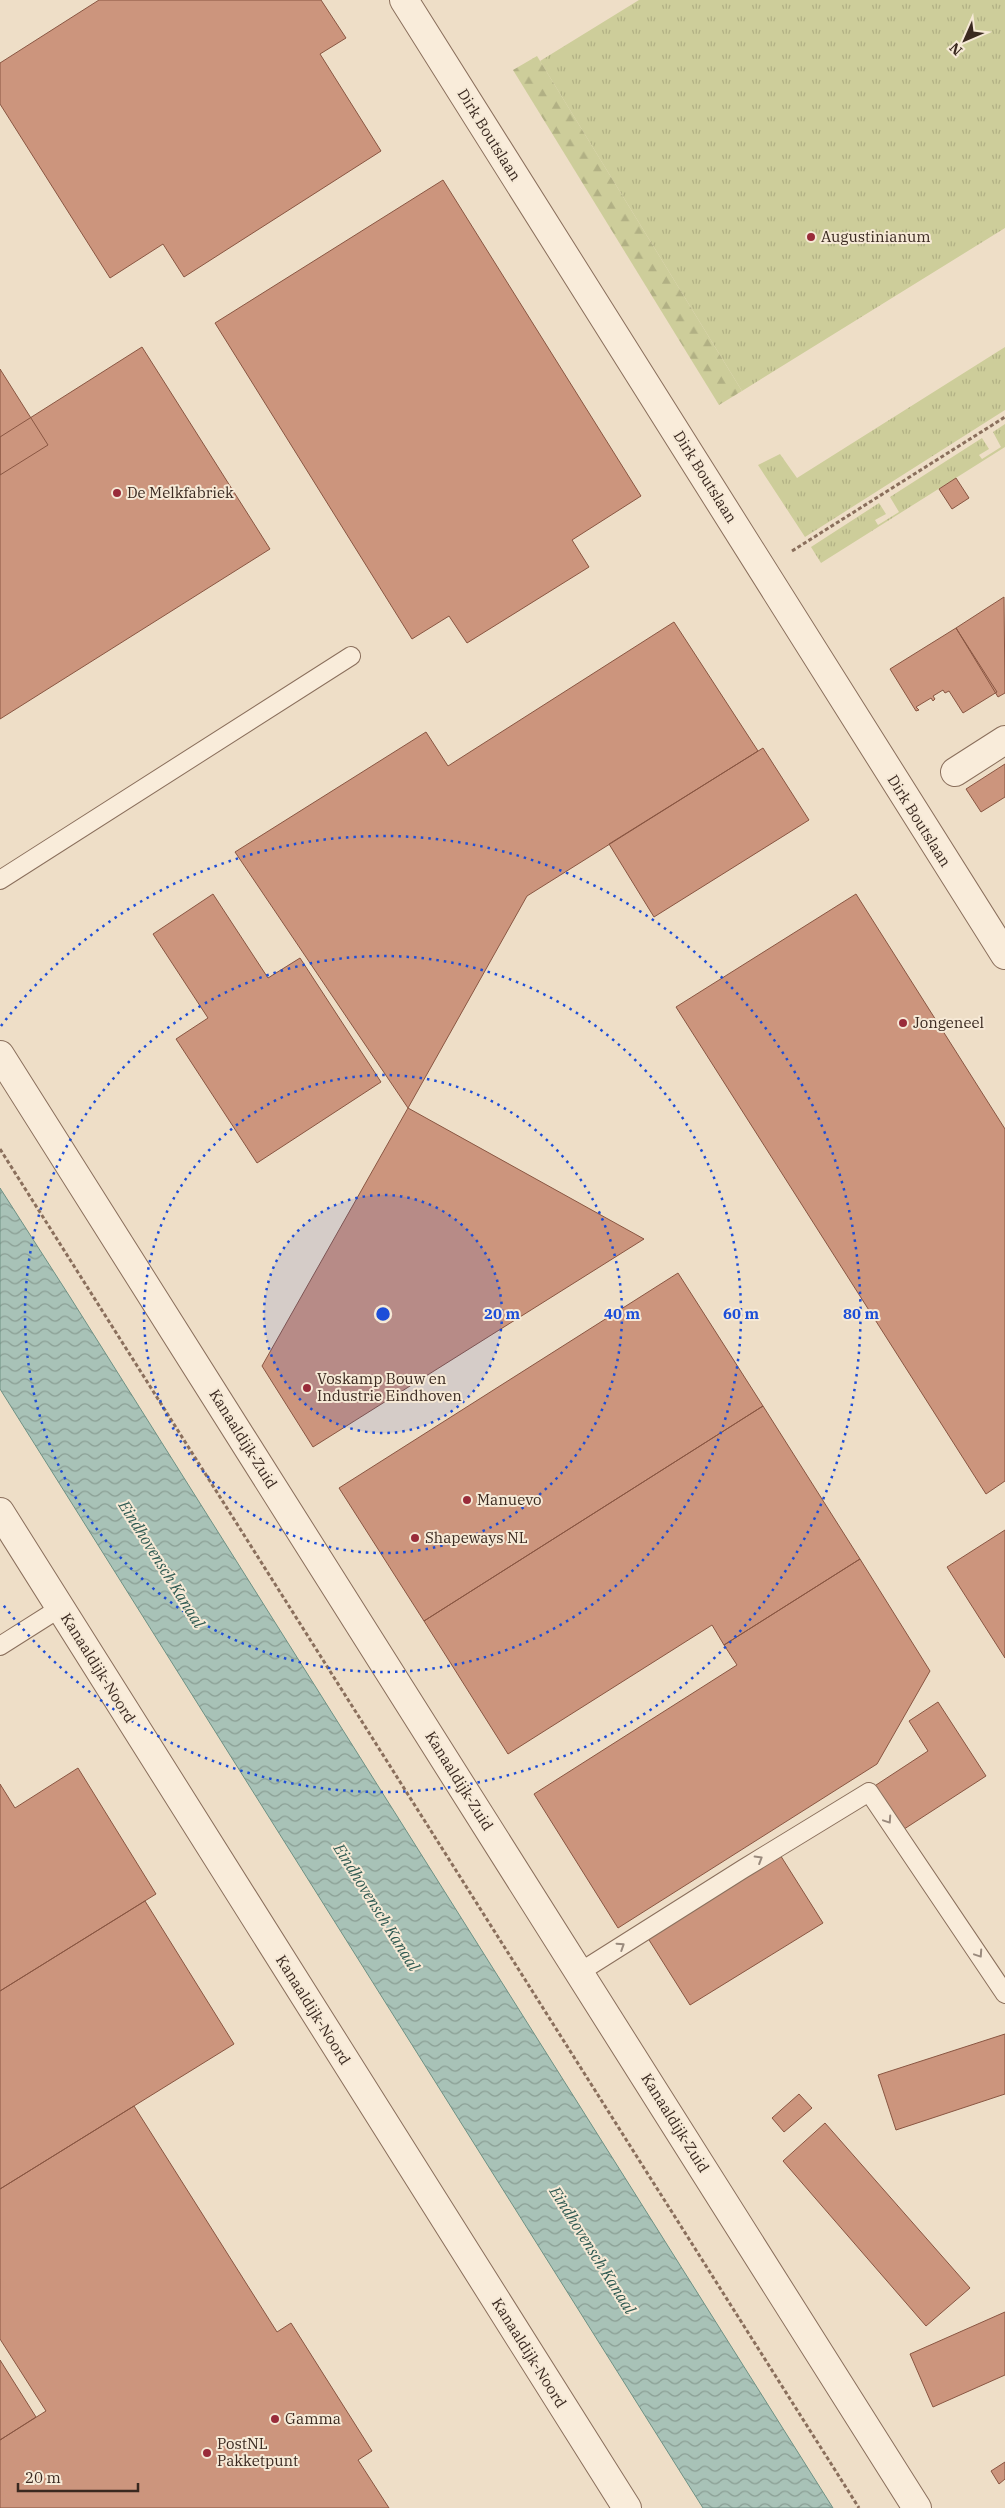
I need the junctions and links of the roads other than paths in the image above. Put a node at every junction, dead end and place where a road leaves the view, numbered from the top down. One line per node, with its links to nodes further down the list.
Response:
1 (404, 0): 6 (street, Dirk Boutslaan)
2 (351, 656): 5 (lane)
3 (1005, 740): 4 (street)
4 (955, 772)
5 (0, 880)
6 (1005, 955)
7 (0, 1055): 11 (street, Kanaaldijk-Zuid)
8 (0, 1512): 9 (street, Kanaaldijk-Noord)
9 (60, 1608): 10 (lane); 13 (street, Kanaaldijk-Noord)
10 (0, 1646)
11 (580, 1972): 12 (lane, one-way to 12); 14 (street, Kanaaldijk-Zuid)
12 (1005, 1994)
13 (627, 2508)
14 (917, 2508)

